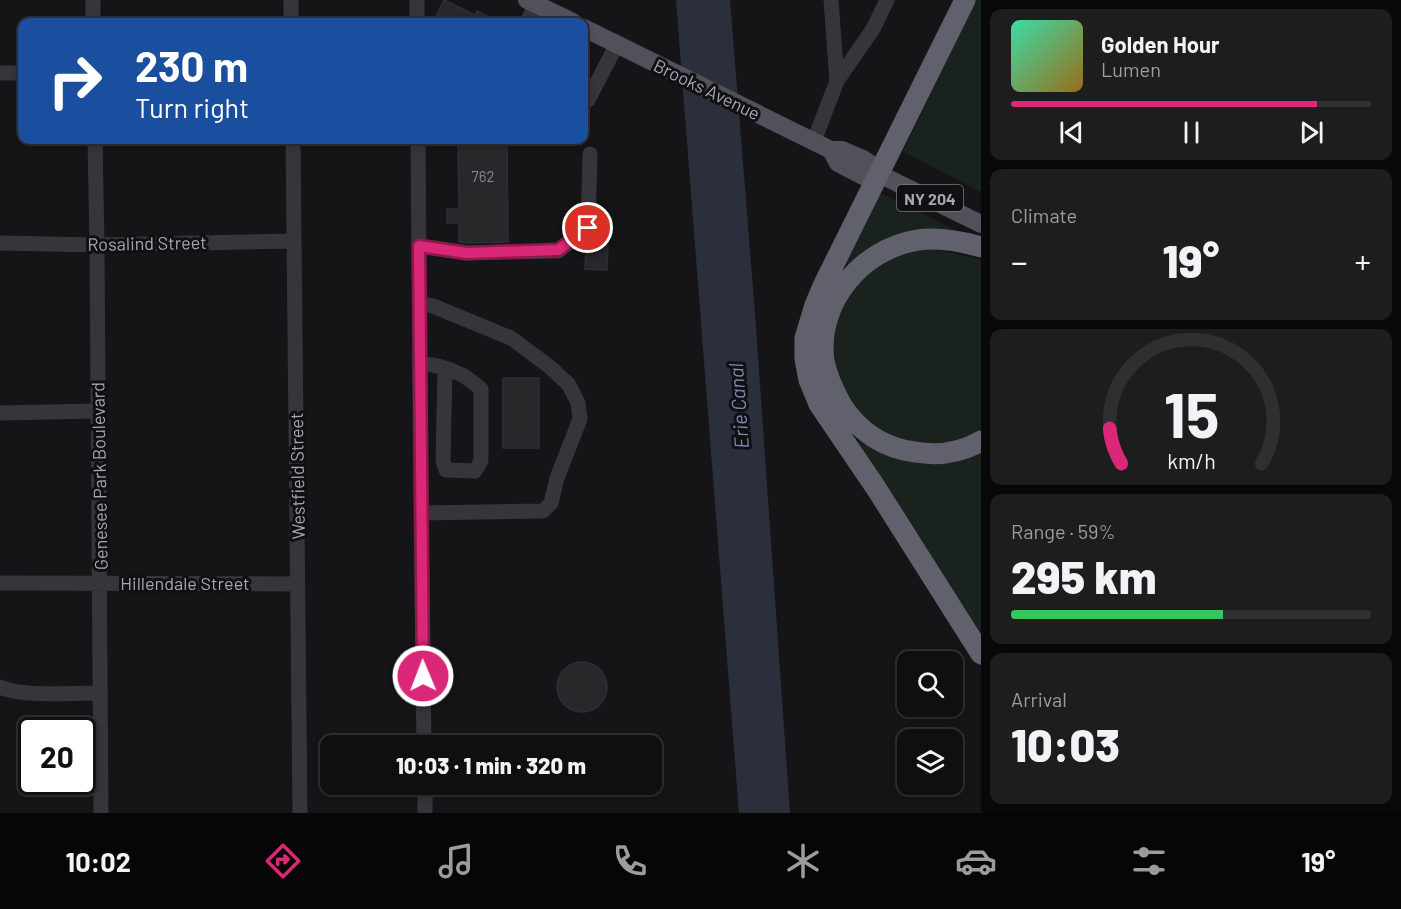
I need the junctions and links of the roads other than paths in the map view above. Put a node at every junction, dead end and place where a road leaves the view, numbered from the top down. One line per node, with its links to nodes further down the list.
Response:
1 (93, 0): 8 (street)
2 (291, 0): 9 (street)
3 (417, 0): 10 (street)
4 (831, 0): 17 (street)
5 (887, 0): 17 (street)
6 (965, 0): 24 (highway)
7 (532, 2): 11 (street); 12 (main road)
8 (93, 18)
9 (291, 18)
10 (417, 18)
11 (528, 18)
12 (565, 18)
13 (588, 30): 14 (main road, Brooks Avenue)
14 (621, 46): 18 (street); 19 (main road, Brooks Avenue)
15 (0, 73): 16 (street)
16 (18, 73)
17 (837, 81): 19 (street)
18 (588, 100)
19 (814, 141): 24 (main road, Brooks Avenue)
20 (95, 144): 28 (street, Genesee Park Boulevard)
21 (293, 144): 26 (street, Westfield Street)
22 (418, 144): 29 (street)
23 (590, 154): 29 (street)
24 (877, 172): 25 (main road, Brooks Avenue / NY 204); 41 (highway)
25 (981, 224)
26 (294, 241): 28 (street, Rosalind Street); 40 (street, Westfield Street)
27 (0, 243): 28 (street, Rosalind Street)
28 (97, 245): 34 (street, Genesee Park Boulevard)
29 (419, 246): 31 (street)
30 (981, 247): 36 (highway)
31 (419, 303): 32 (street); 37 (street)
32 (420, 364): 33 (street); 37 (street)
33 (445, 369): 33 (street)
34 (98, 411): 35 (street); 39 (street, Genesee Park Boulevard)
35 (0, 413)
36 (981, 441)
37 (421, 513): 44 (street)
38 (0, 583): 39 (street, Hillendale Street)
39 (100, 583): 40 (street, Hillendale Street); 43 (street, Genesee Park Boulevard)
40 (298, 584): 47 (street, Westfield Street)
41 (981, 654)
42 (0, 687): 43 (street)
43 (100, 693): 46 (street, Genesee Park Boulevard)
44 (424, 735)
45 (425, 795): 48 (street)
46 (101, 813)
47 (300, 813)
48 (425, 813)

